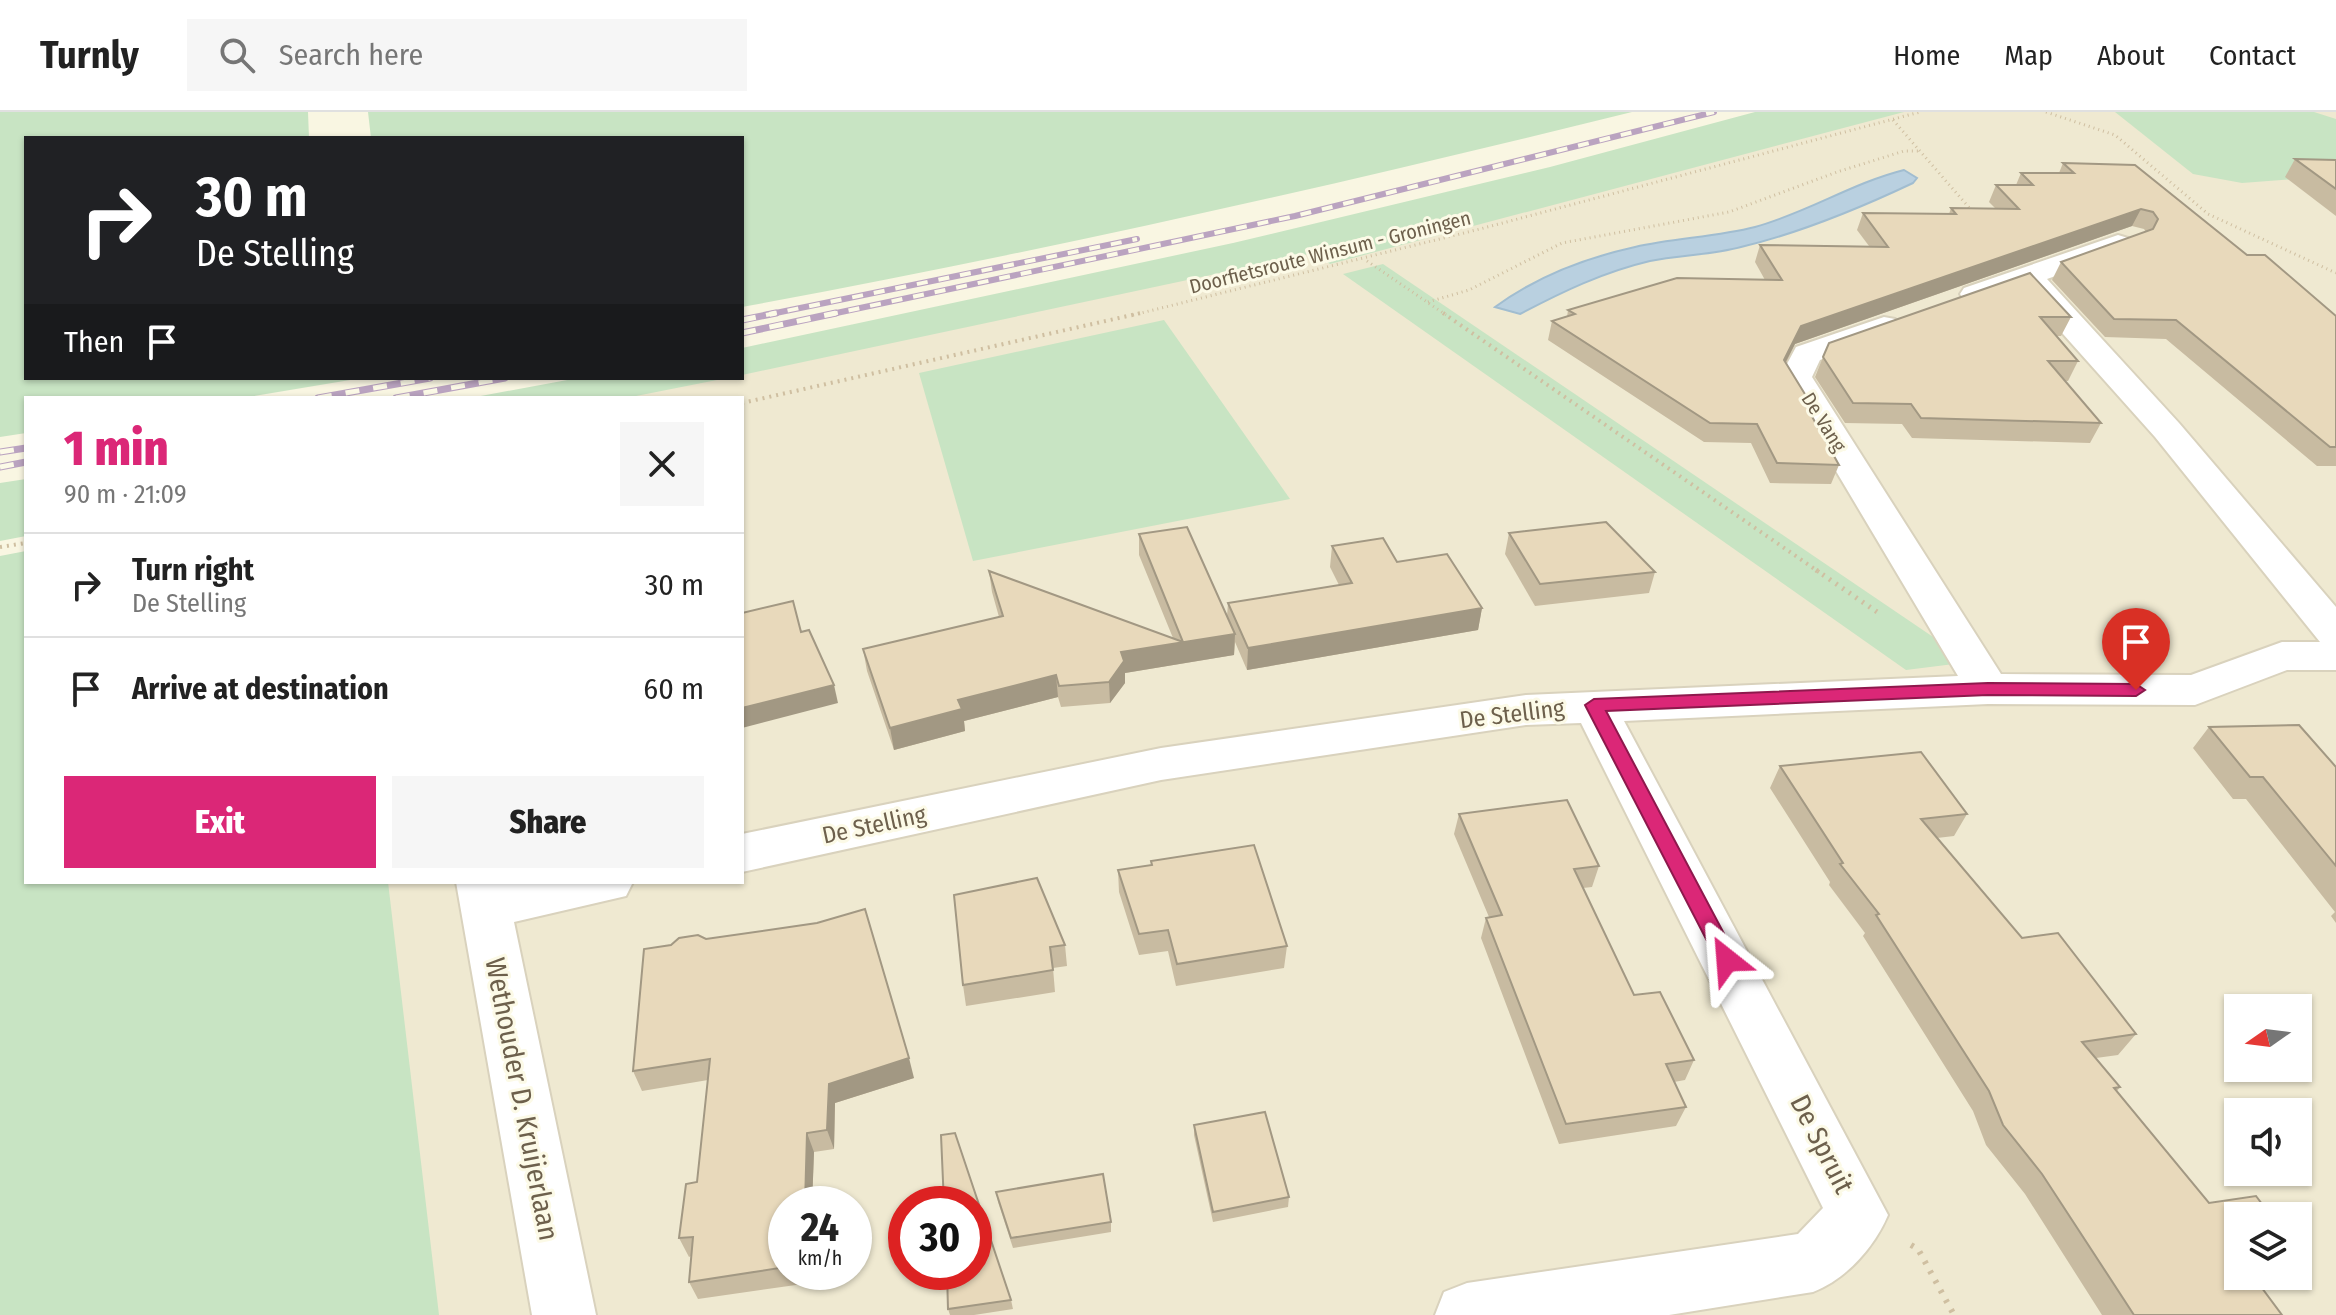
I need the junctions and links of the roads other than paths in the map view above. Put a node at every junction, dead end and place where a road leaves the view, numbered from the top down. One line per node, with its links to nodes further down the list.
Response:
1 (2133, 238): 2 (street, De Vang)
2 (2027, 275): 3 (street); 5 (street, De Vang)
3 (2336, 634)
4 (2336, 656): 5 (street, De Stelling)
5 (1988, 689): 6 (street, De Stelling)
6 (1594, 705): 7 (street, De Stelling); 11 (street, De Spruit)
7 (744, 853)
8 (589, 884): 9 (street)
9 (483, 895): 10 (street, Wethouder D. Kruijerlaan)
10 (564, 1315)
11 (1467, 1315)

